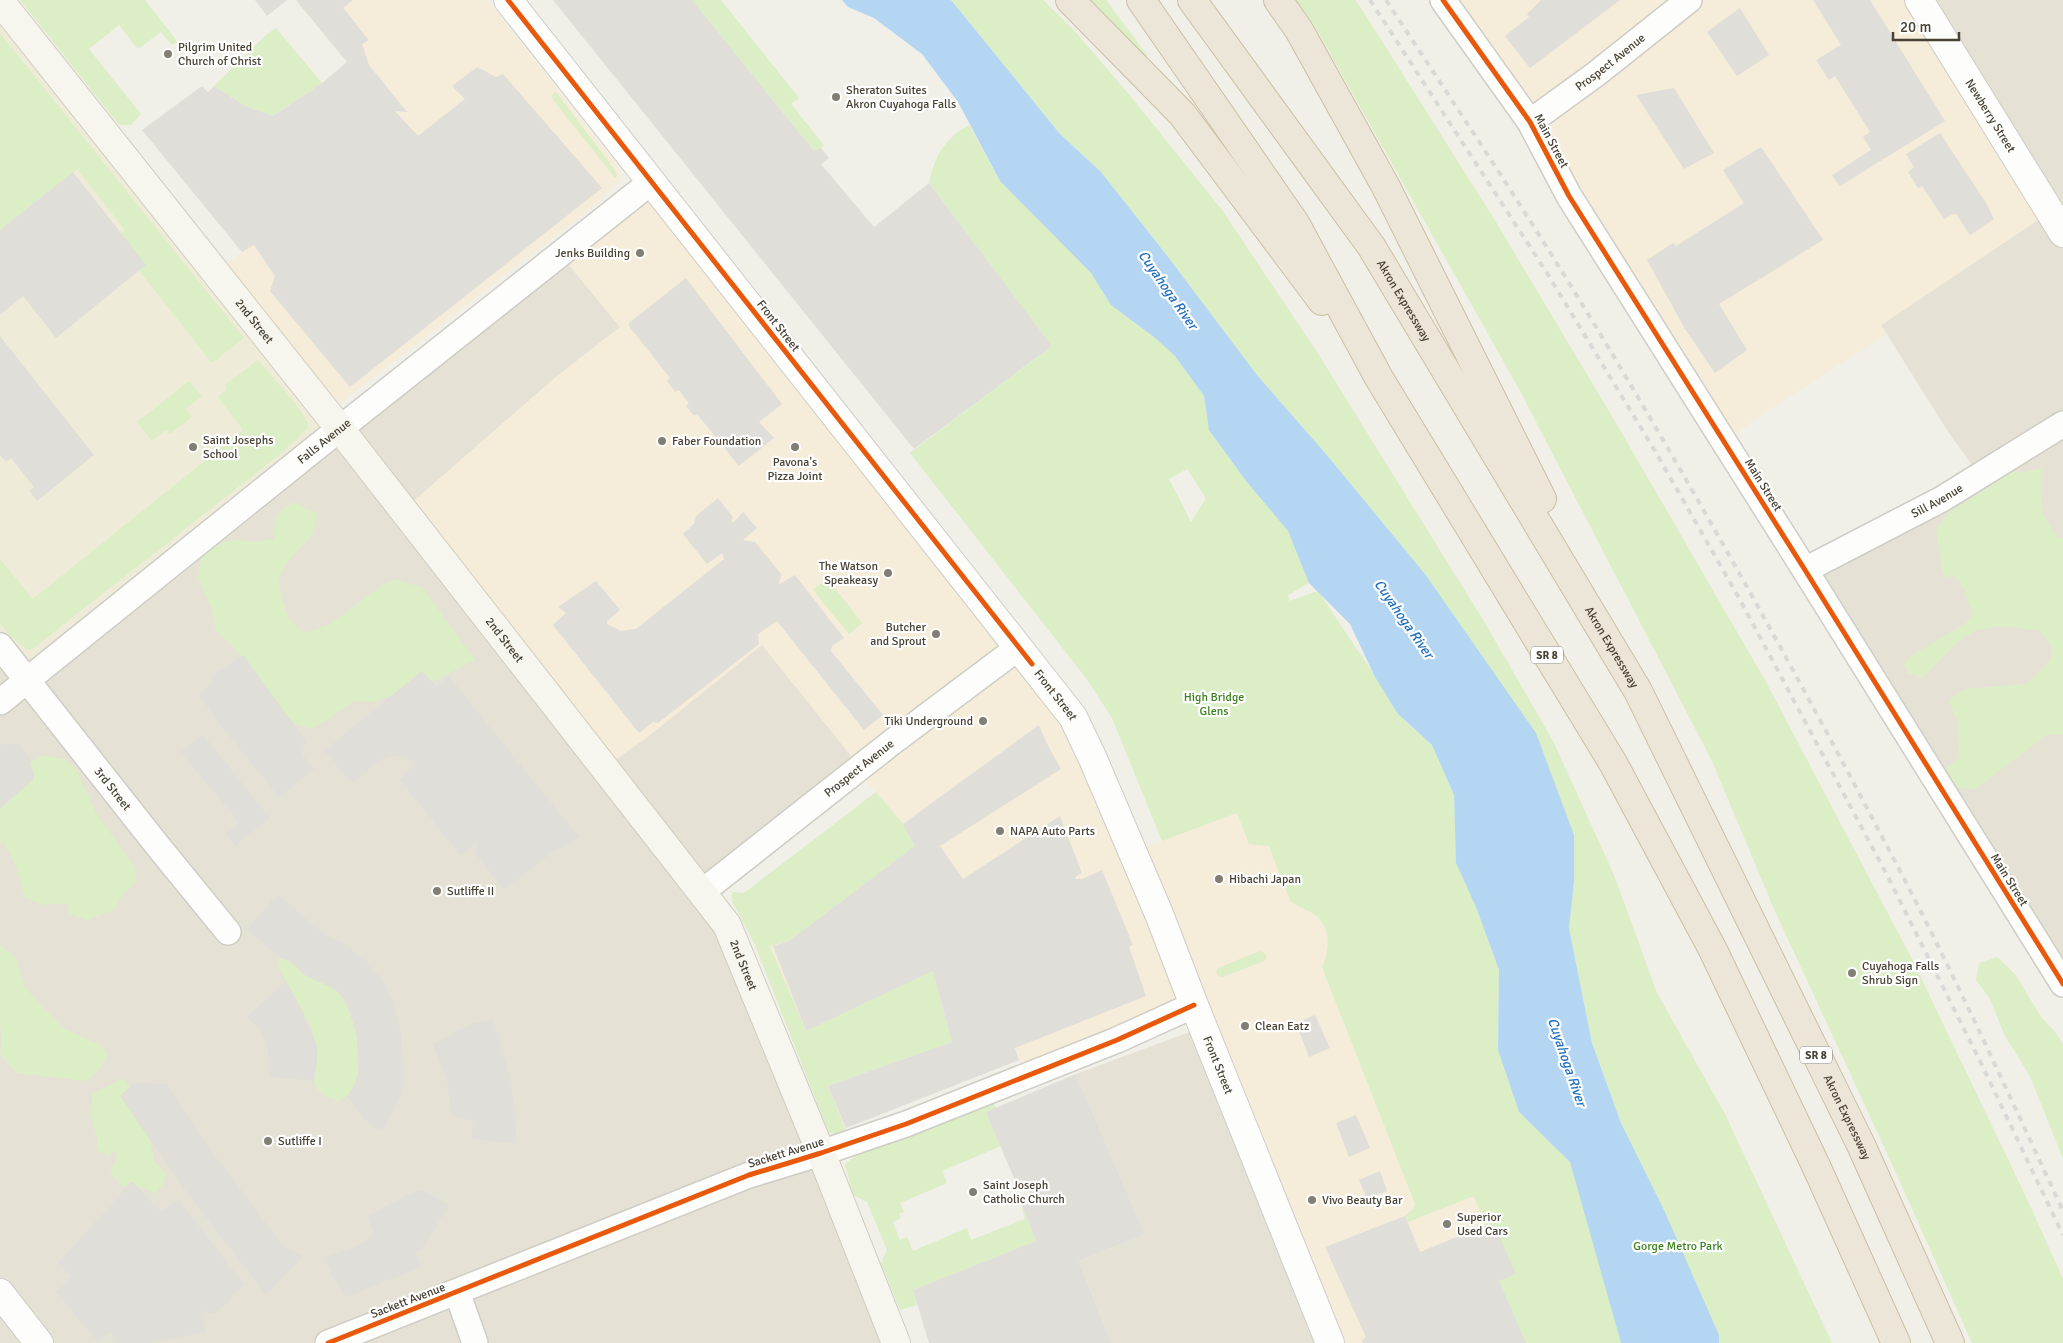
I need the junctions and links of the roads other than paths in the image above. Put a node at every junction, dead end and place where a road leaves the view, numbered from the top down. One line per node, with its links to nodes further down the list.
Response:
1 (508, 0): 11 (street, Front Street)
2 (1070, 0): 13 (highway)
3 (1142, 0): 13 (highway, SR 8)
4 (1192, 0): 20 (highway, Akron Expressway / SR 8)
5 (1278, 0): 20 (highway)
6 (1443, 0): 10 (street, Main Street)
7 (1689, 0): 10 (street, Prospect Avenue)
8 (1918, 0): 12 (street, Newberry Street)
9 (0, 1): 15 (main road, 2nd Street)
10 (1530, 122): 16 (street, Main Street)
11 (651, 182): 15 (street, Falls Avenue); 18 (street, Front Street)
12 (2063, 233)
13 (1379, 378): 34 (highway, SR 8)
14 (2063, 424): 16 (street, Sill Avenue)
15 (340, 429): 19 (street, Falls Avenue); 22 (main road, 2nd Street)
16 (1805, 570): 24 (street, Main Street)
17 (0, 646): 19 (street, 3rd Street)
18 (1019, 647): 22 (street, Prospect Avenue); 25 (street, Front Street)
19 (27, 679): 21 (street, Falls Avenue); 23 (street, 3rd Street)
20 (1638, 691): 35 (highway, Akron Expressway / SR 8)
21 (0, 702)
22 (702, 892): 26 (main road, 2nd Street)
23 (228, 932)
24 (2063, 984)
25 (1194, 1005): 26 (street, Sackett Avenue); 33 (street, Front Street)
26 (821, 1153): 27 (street, Sackett Avenue); 32 (main road, 2nd Street)
27 (457, 1292): 30 (street, Sackett Avenue); 31 (street)
28 (0, 1293): 29 (street)
29 (39, 1343)
30 (328, 1343)
31 (475, 1343)
32 (896, 1343)
33 (1330, 1343)
34 (1896, 1343)
35 (1950, 1343)

